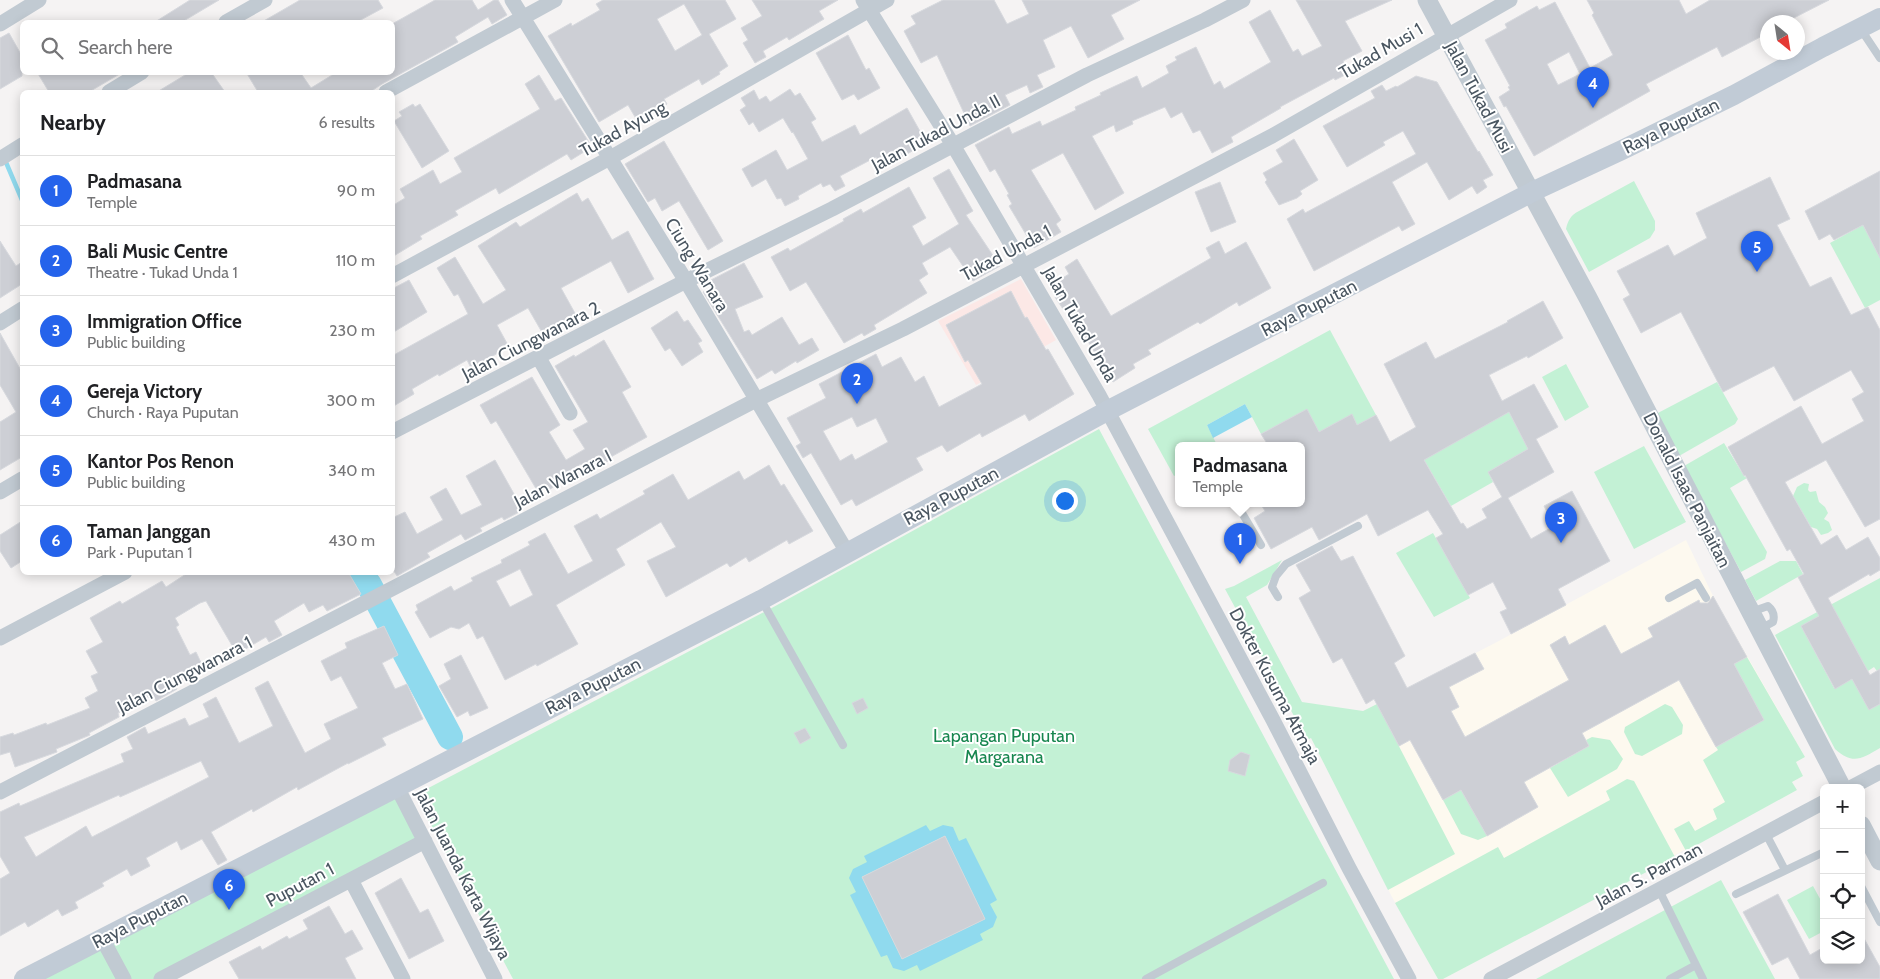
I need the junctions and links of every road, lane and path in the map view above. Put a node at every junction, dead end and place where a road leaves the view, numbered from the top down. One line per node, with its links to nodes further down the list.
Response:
1 (39, 0): 13 (street)
2 (265, 0): 12 (street)
3 (512, 0): 10 (street, Ciung Wanara)
4 (556, 0): 10 (street)
5 (887, 0): 9 (street, Tukad Ayung)
6 (1243, 0): 21 (street, Jalan Tukad Unda II)
7 (1427, 0): 15 (street, Jalan Tukad Musi)
8 (1510, 0): 15 (street, Tukad Musi 1)
9 (866, 5): 21 (street, Jalan Tukad Unda); 22 (street, Tukad Ayung)
10 (524, 18): 19 (street); 22 (street, Ciung Wanara)
11 (1880, 18): 14 (main road, Raya Puputan)
12 (230, 20)
13 (0, 24)
14 (1860, 28): 16 (lane); 23 (main road, Raya Puputan)
15 (1446, 35): 20 (street, Tukad Musi 1); 23 (street, Jalan Tukad Musi)
16 (1880, 58)
17 (137, 75): 18 (street)
18 (112, 90)
19 (390, 90)
20 (1272, 136): 24 (street, Tukad Unda 1)
21 (953, 145): 24 (street, Jalan Tukad Unda); 26 (street, Jalan Tukad Unda II)
22 (610, 158): 25 (street, Tukad Ayung); 26 (street, Ciung Wanara)
23 (1530, 193): 31 (main road, Raya Puputan); 49 (street, Donald Isaac Panjaitan)
24 (1024, 266): 30 (street, Tukad Unda 1); 31 (street, Jalan Tukad Unda)
25 (395, 274)
26 (686, 281): 29 (street, Jalan Ciungwanara 2); 30 (street, Ciung Wanara)
27 (20, 310): 28 (street)
28 (0, 323)
29 (540, 358): 32 (street); 33 (street, Jalan Ciungwanara 2)
30 (756, 400): 39 (street, Ciung Wanara); 41 (street, Jalan Wanara I)
31 (1107, 412): 39 (main road, Raya Puputan); 74 (street, Dokter Kusuma Atmaja)
32 (570, 413)
33 (395, 430)
34 (20, 480): 35 (street)
35 (0, 492)
36 (1238, 507): 38 (lane)
37 (1358, 526): 42 (lane)
38 (1261, 545)
39 (847, 552): 45 (main road, Raya Puputan)
40 (119, 575): 46 (street)
41 (387, 592): 52 (street, Jalan Ciungwanara 1)
42 (1278, 597)
43 (1669, 598): 44 (lane)
44 (1706, 598)
45 (761, 600): 47 (lane); 51 (main road, Raya Puputan)
46 (0, 638)
47 (843, 745)
48 (1880, 772): 50 (street)
49 (1840, 784)
50 (1858, 784)
51 (396, 787): 56 (street, Jalan Juanda Karta Wijaya); 66 (main road, Raya Puputan)
52 (0, 792)
53 (1820, 804): 55 (street, Jalan S. Parman)
54 (1863, 829): 58 (street)
55 (1766, 834): 59 (lane); 62 (street, Jalan S. Parman)
56 (425, 841): 60 (street, Puputan 1); 72 (street, Jalan Juanda Karta Wijaya)
57 (1820, 854): 59 (lane)
58 (1880, 862)
59 (1786, 870): 63 (lane)
60 (350, 880): 68 (street, Puputan 1); 71 (street, Puputan 1)
61 (1322, 883): 73 (lane)
62 (1660, 890): 67 (lane); 75 (street, Jalan S. Parman)
63 (1736, 894)
64 (1865, 894): 65 (lane)
65 (1880, 922)
66 (103, 940): 69 (main road, Raya Puputan); 70 (street)
67 (1696, 965): 76 (lane); 77 (lane)
68 (398, 977)
69 (24, 979)
70 (124, 979)
71 (161, 979)
72 (495, 979)
73 (1146, 979)
74 (1408, 979)
75 (1491, 979)
76 (1670, 979)
77 (1703, 979)

